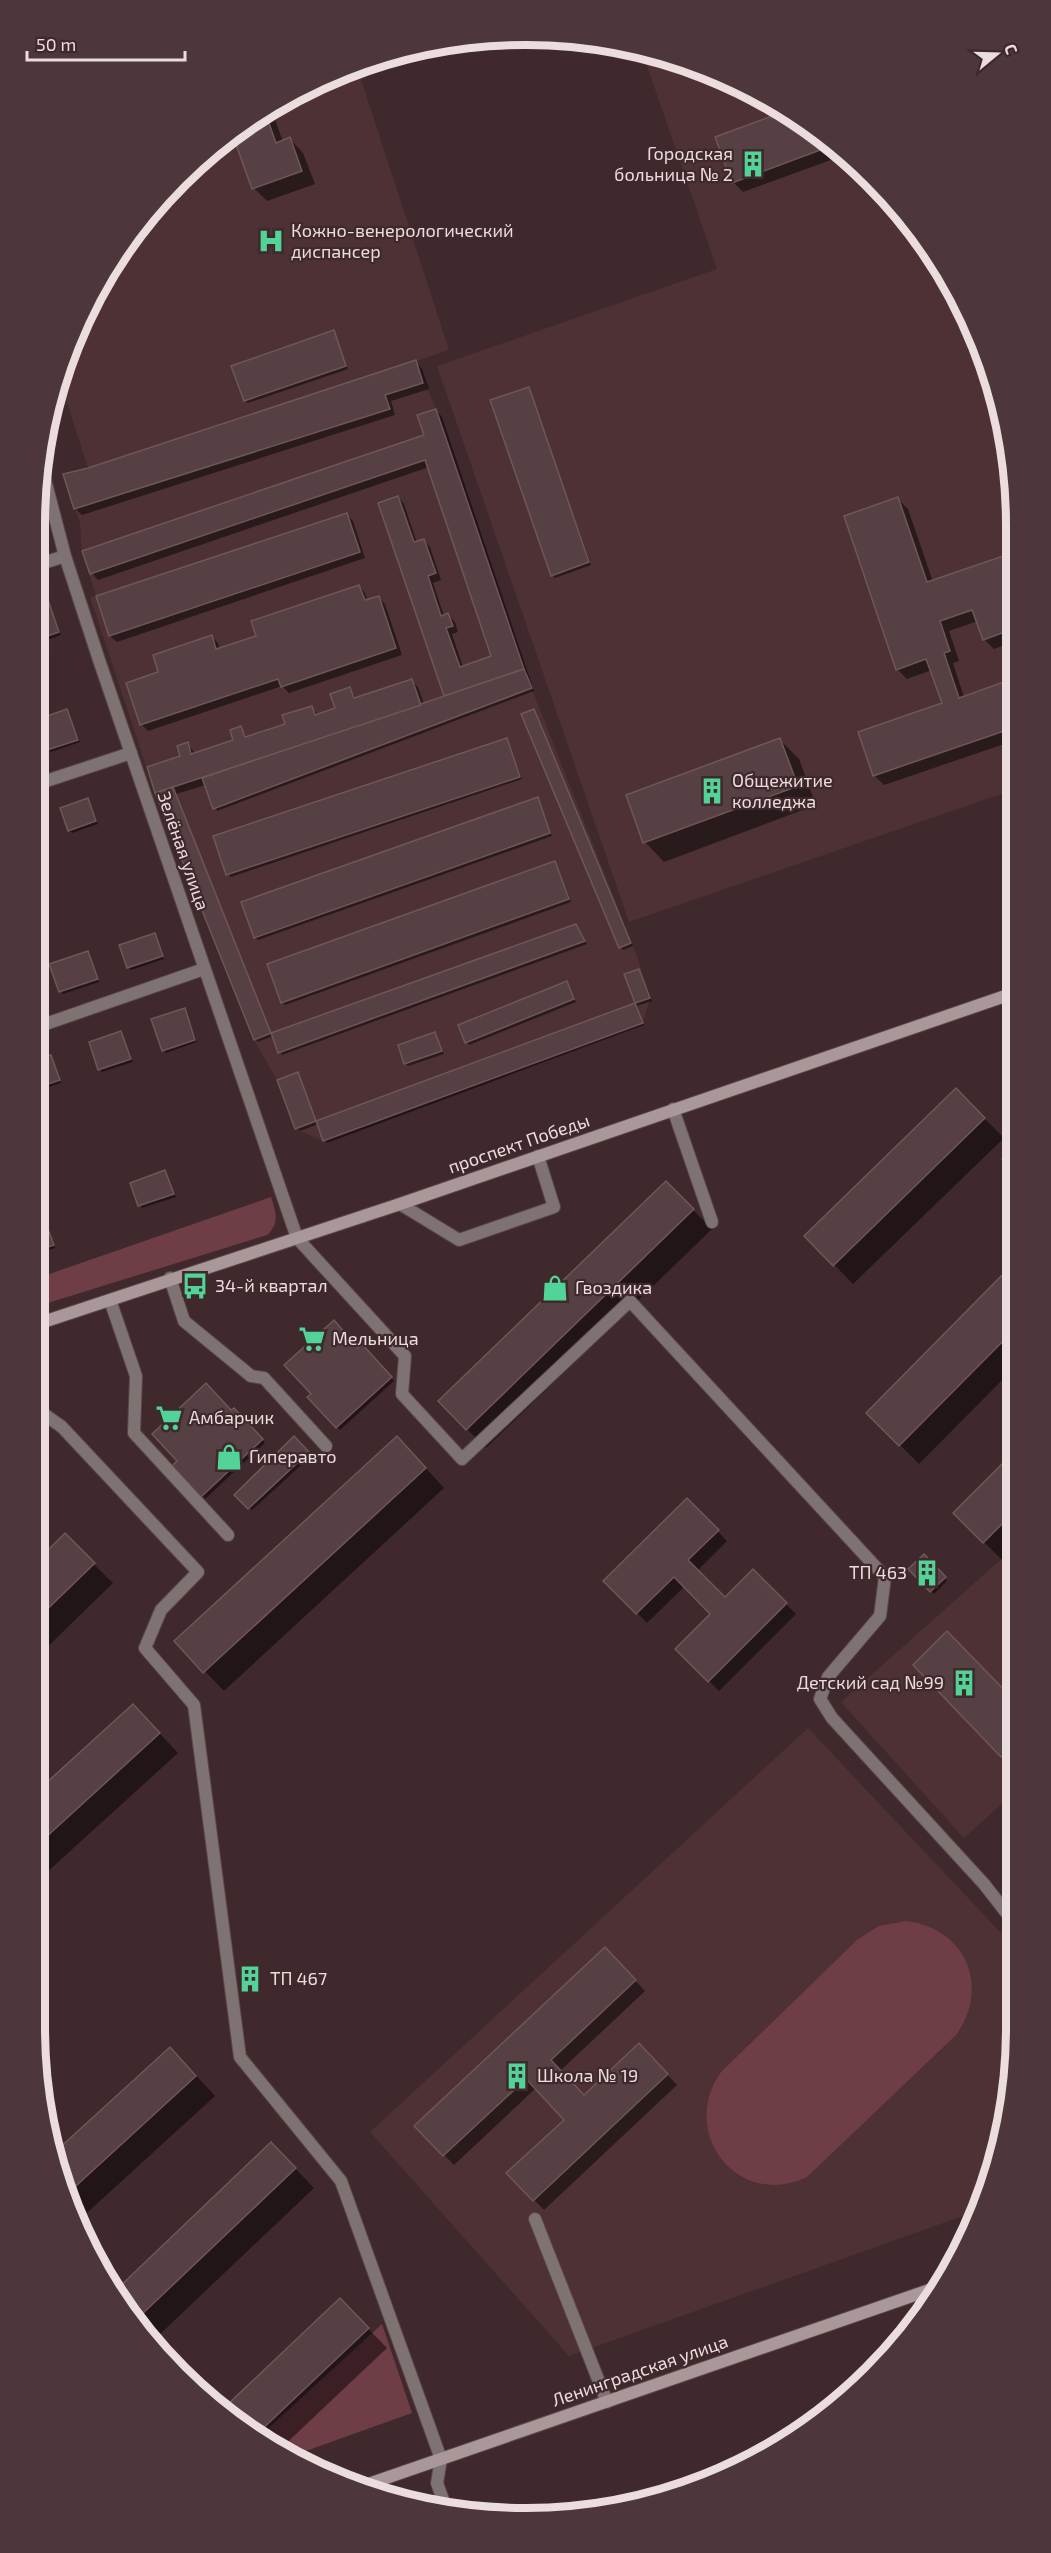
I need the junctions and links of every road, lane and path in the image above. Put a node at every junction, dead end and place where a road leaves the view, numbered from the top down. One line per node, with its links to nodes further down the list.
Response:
1 (47, 486): 2 (street, Зелёная улица)
2 (65, 556): 3 (street); 4 (street, Зелёная улица)
3 (45, 562)
4 (131, 753): 5 (street); 6 (street, Зелёная улица)
5 (45, 780)
6 (204, 969): 8 (street); 13 (street, Зелёная улица)
7 (1006, 996): 9 (street, проспект Победы)
8 (45, 1025)
9 (673, 1110): 10 (street, проспект Победы); 12 (street)
10 (538, 1156): 11 (street, проспект Победы); 11 (street)
11 (400, 1204): 13 (street, проспект Победы)
12 (712, 1222)
13 (297, 1238): 14 (street, проспект Победы); 20 (street)
14 (170, 1278): 15 (street, проспект Победы); 18 (street)
15 (110, 1300): 16 (street, проспект Победы); 19 (street)
16 (45, 1321)
17 (45, 1415): 24 (street)
18 (326, 1446)
19 (228, 1535)
20 (1006, 1912)
21 (535, 2219): 23 (street)
22 (927, 2291): 23 (street, Ленинградская улица)
23 (607, 2402): 24 (street, Ленинградская улица)
24 (441, 2459): 25 (street, Ленинградская улица); 26 (street)
25 (373, 2483)
26 (443, 2501)

